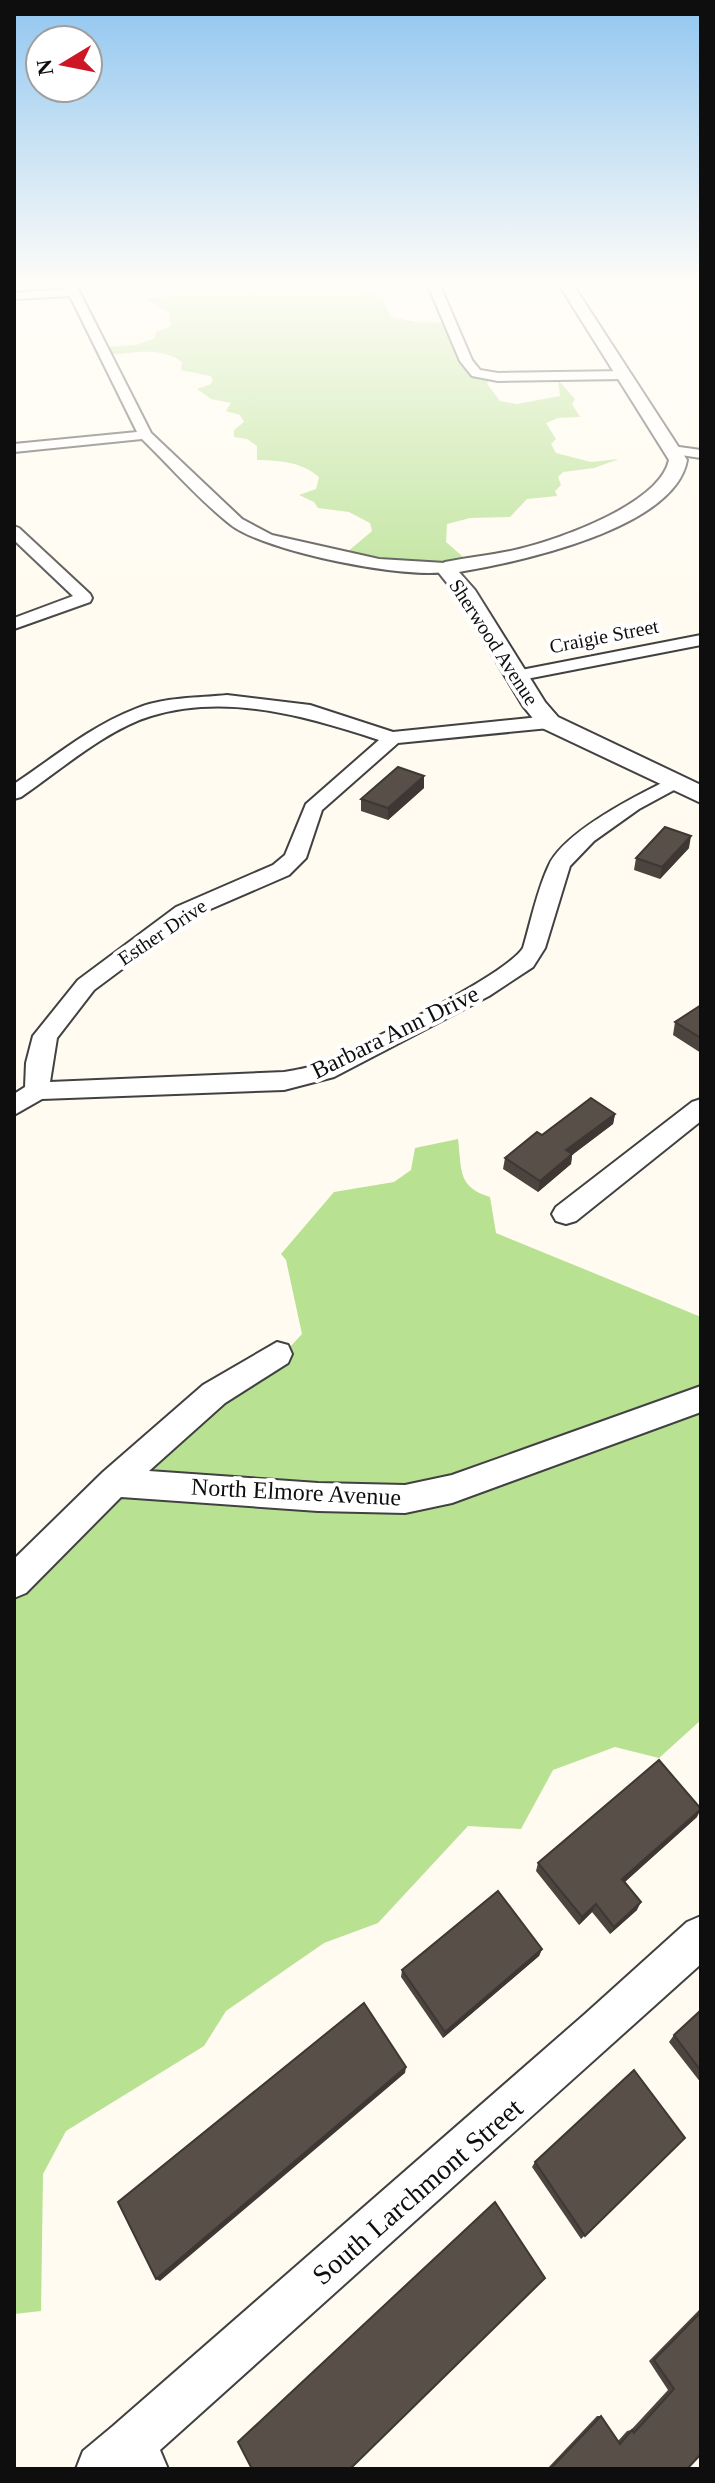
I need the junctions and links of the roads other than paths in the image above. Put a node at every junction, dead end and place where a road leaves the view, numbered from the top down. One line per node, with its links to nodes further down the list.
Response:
1 (127, 399): 3 (street, Sherwood Avenue)
2 (639, 399): 5 (street)
3 (145, 435): 4 (street); 8 (street, Sherwood Avenue)
4 (14, 448)
5 (672, 450): 6 (street); 8 (street)
6 (701, 454)
7 (14, 531): 9 (street)
8 (445, 568): 11 (street, Sherwood Avenue)
9 (14, 624)
10 (701, 640): 11 (street, Craigie Street)
11 (516, 676): 12 (street, Sherwood Avenue)
12 (549, 722): 13 (street); 14 (street, Sherwood Avenue)
13 (392, 738): 15 (street); 17 (street, Esther Drive)
14 (677, 783): 16 (street, Sherwood Avenue); 17 (street, Barbara Ann Drive)
15 (14, 793)
16 (701, 795)
17 (37, 1091): 18 (street)
18 (14, 1106)
19 (701, 1108): 20 (street)
20 (566, 1214)
21 (277, 1354): 23 (street)
22 (701, 1399): 23 (street, North Elmore Avenue)
23 (114, 1482): 24 (street)
24 (14, 1582)
25 (701, 1936): 26 (street, South Larchmont Street)
26 (125, 2460)

